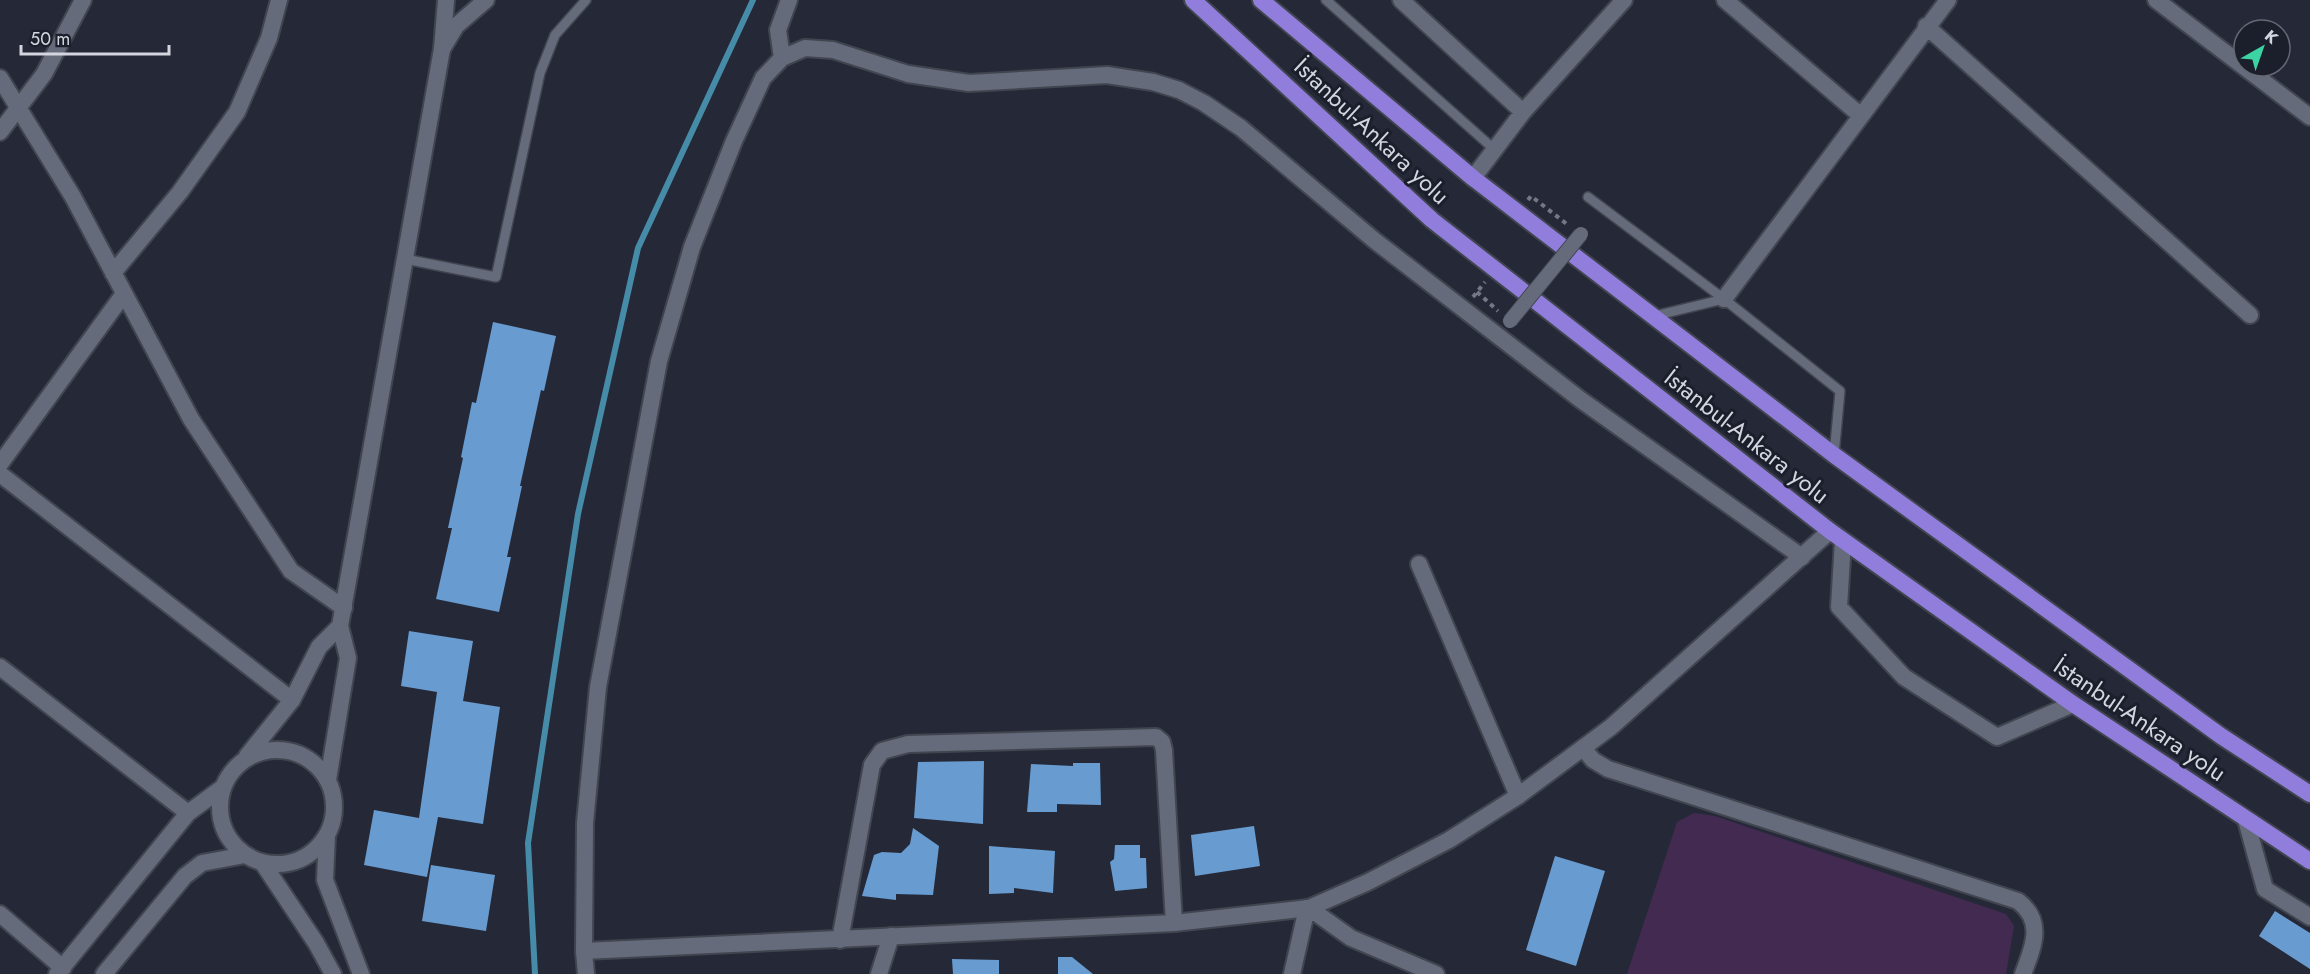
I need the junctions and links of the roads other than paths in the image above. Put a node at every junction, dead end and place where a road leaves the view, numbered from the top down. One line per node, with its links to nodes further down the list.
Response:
1 (83, 0): 19 (street)
2 (279, 0): 29 (street)
3 (446, 0): 16 (street)
4 (486, 0): 16 (street)
5 (586, 0): 28 (lane)
6 (789, 0): 17 (street)
7 (1193, 0): 38 (highway, İstanbul-Ankara yolu)
8 (1261, 0): 25 (highway, İstanbul-Ankara yolu)
9 (1326, 0): 24 (lane)
10 (1401, 0): 20 (street)
11 (1624, 0): 20 (street)
12 (1725, 0): 21 (street)
13 (1948, 0): 15 (street)
14 (2156, 0): 22 (street)
15 (1926, 26): 21 (street); 32 (street)
16 (442, 49): 28 (street)
17 (782, 58): 39 (street); 64 (street)
18 (0, 78): 19 (street)
19 (17, 106): 23 (street); 29 (street)
20 (1523, 112): 24 (street)
21 (1860, 115): 31 (street)
22 (2310, 117)
23 (0, 132)
24 (1495, 150): 25 (street)
25 (1473, 178): 33 (highway, İstanbul-Ankara yolu)
26 (1588, 197): 31 (lane)
27 (1581, 234): 34 (street, bridge)
28 (405, 259): 41 (street)
29 (113, 273): 30 (street)
30 (123, 295): 36 (street); 41 (street)
31 (1724, 299): 33 (lane); 35 (lane)
32 (2250, 315)
33 (1652, 316): 35 (highway, İstanbul-Ankara yolu)
34 (1510, 321)
35 (1834, 455): 50 (highway, İstanbul-Ankara yolu)
36 (0, 464)
37 (0, 474): 44 (street)
38 (1836, 536): 39 (street); 45 (highway, İstanbul-Ankara yolu); 45 (street)
39 (1802, 557): 46 (street)
40 (1419, 564): 51 (street)
41 (344, 608): 42 (street)
42 (340, 626): 44 (street); 48 (street)
43 (0, 667): 52 (street)
44 (292, 700): 47 (street)
45 (2073, 704): 53 (highway, İstanbul-Ankara yolu)
46 (1583, 748): 51 (street); 73 (street)
47 (245, 758): 48 (street); 49 (street)
48 (328, 780): 54 (street)
49 (222, 788): 52 (street); 55 (street)
50 (2310, 794)
51 (1518, 796): 58 (street)
52 (188, 813): 65 (street)
53 (2246, 820): 56 (highway, İstanbul-Ankara yolu); 60 (street)
54 (327, 835): 57 (street); 68 (street)
55 (245, 855): 57 (street); 66 (street)
56 (2310, 861)
57 (262, 862): 67 (street)
58 (1308, 908): 61 (street); 71 (street); 72 (street)
59 (0, 914): 65 (street)
60 (2310, 917)
61 (1174, 922): 62 (street); 63 (street)
62 (891, 936): 63 (street); 70 (street)
63 (840, 940): 64 (street)
64 (584, 951): 69 (street)
65 (60, 971)
66 (104, 974)
67 (333, 974)
68 (361, 974)
69 (586, 974)
70 (879, 974)
71 (1292, 974)
72 (1436, 974)
73 (2024, 974)

